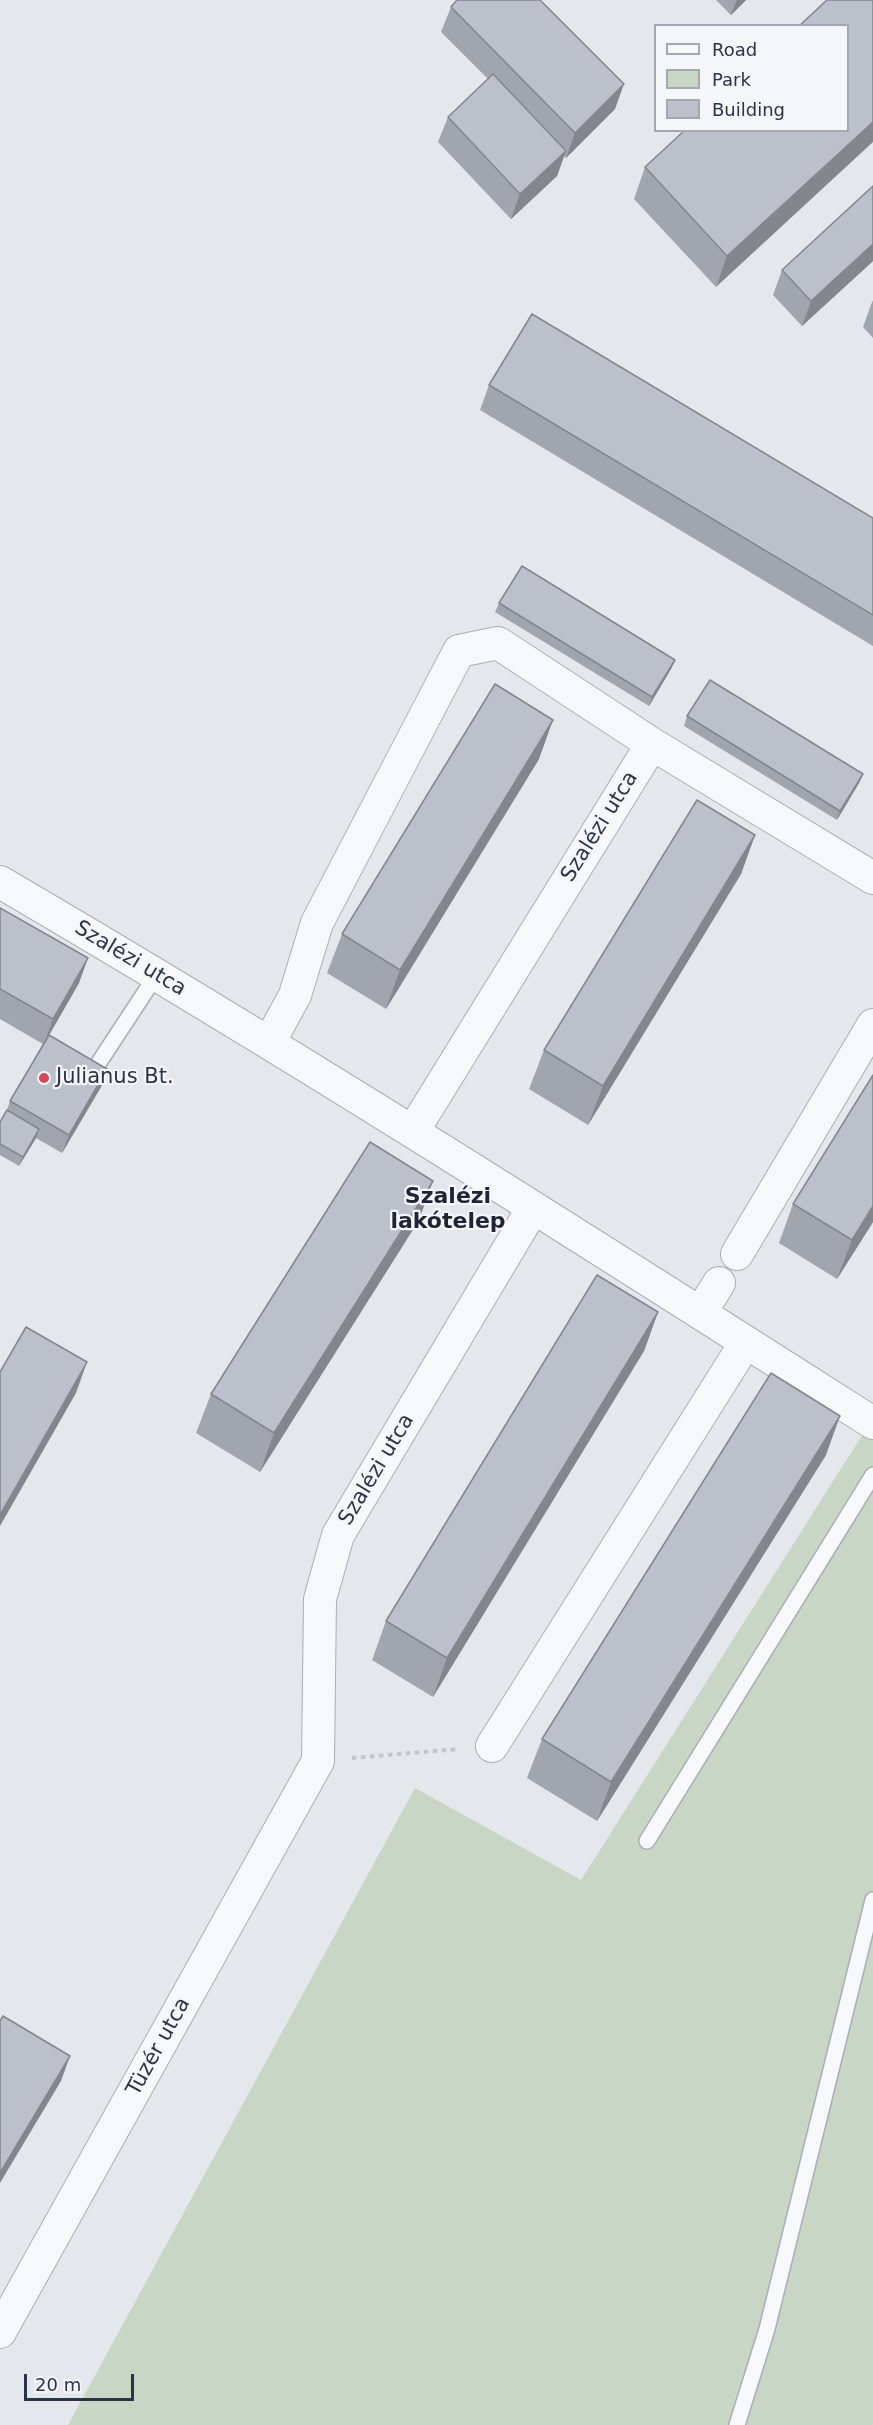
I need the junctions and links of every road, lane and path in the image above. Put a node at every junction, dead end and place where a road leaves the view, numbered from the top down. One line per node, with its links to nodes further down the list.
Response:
1 (652, 744): 2 (street); 6 (street); 8 (street, Szalézi utca)
2 (873, 878)
3 (0, 882): 4 (street, Szalézi utca)
4 (158, 974): 6 (street, Szalézi utca); 7 (lane)
5 (873, 1025): 10 (street)
6 (269, 1043): 8 (street, Szalézi utca)
7 (96, 1067)
8 (413, 1131): 9 (street, Szalézi utca)
9 (534, 1208): 12 (street, Szalézi utca); 17 (street, Szalézi utca)
10 (737, 1254)
11 (719, 1283): 12 (street)
12 (700, 1312): 13 (street, Szalézi utca)
13 (746, 1342): 14 (street, Szalézi utca); 16 (street)
14 (873, 1423)
15 (873, 1475): 18 (lane)
16 (492, 1746): 17 (path)
17 (318, 1761): 20 (street, Tüzér utca)
18 (647, 1841)
19 (873, 1900): 21 (lane)
20 (0, 2332)
21 (737, 2425)

